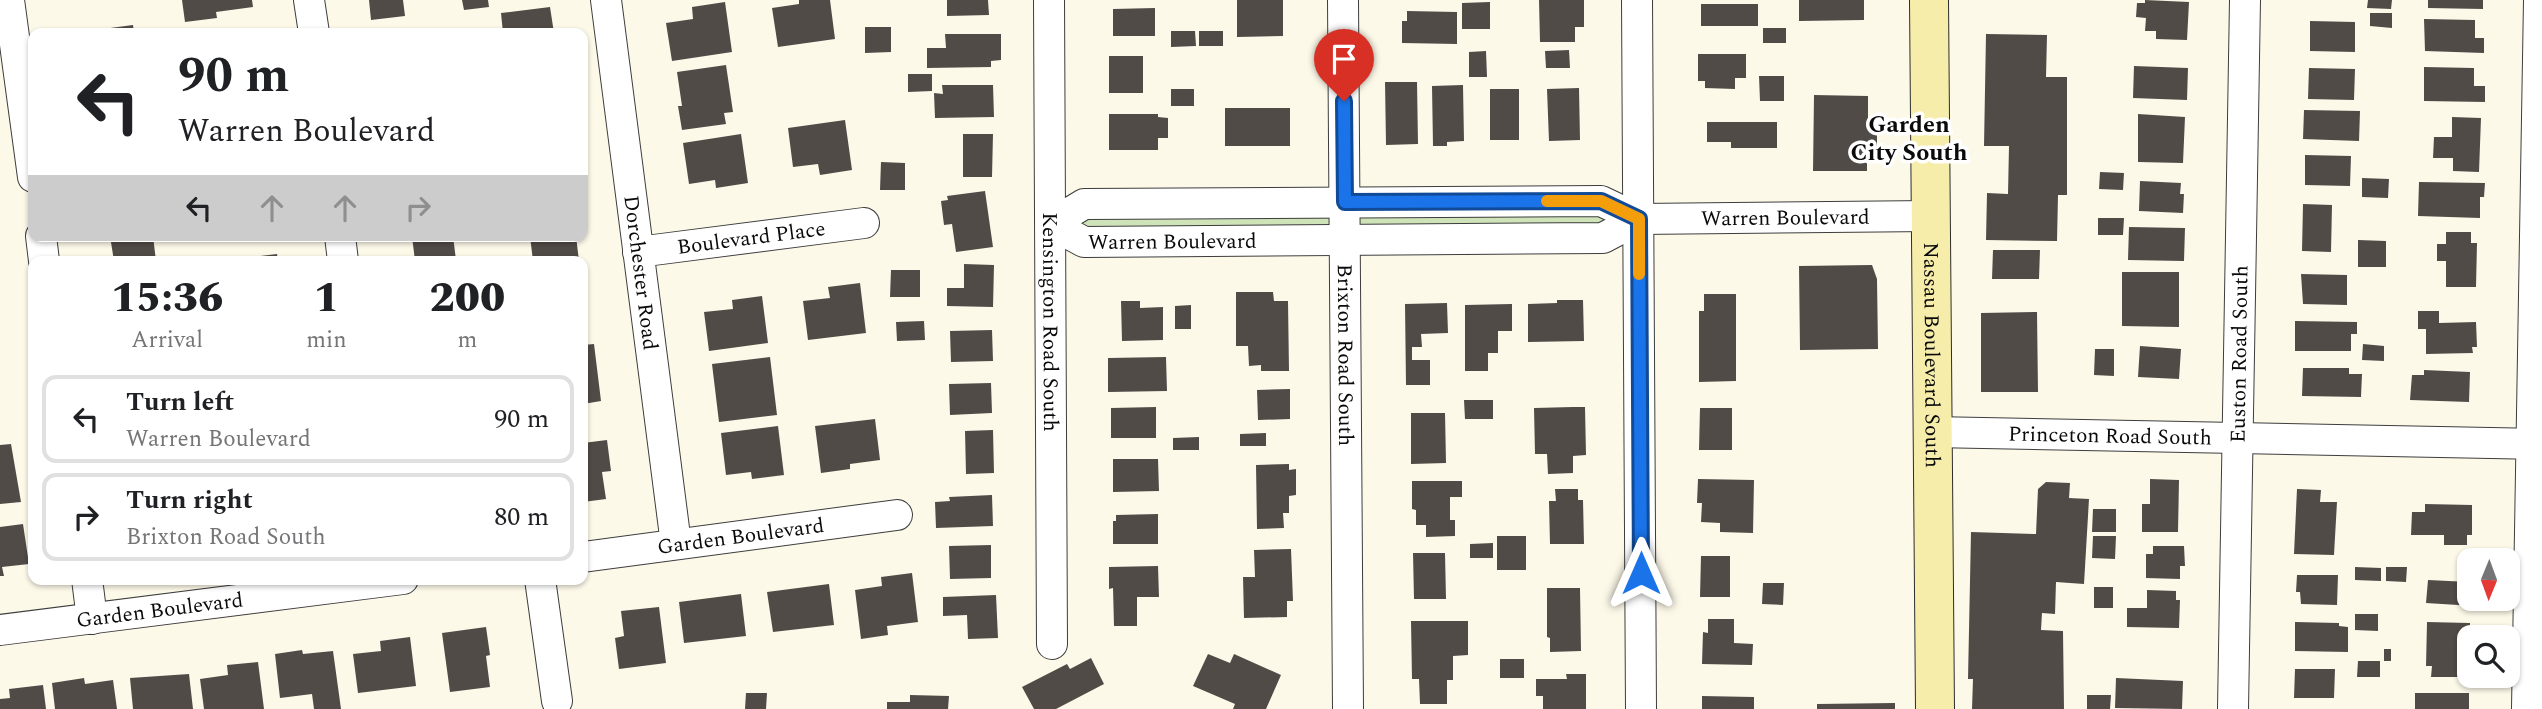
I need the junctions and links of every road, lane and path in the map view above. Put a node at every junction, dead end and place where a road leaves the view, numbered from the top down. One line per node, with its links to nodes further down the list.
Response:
1 (9, 0): 11 (street)
2 (309, 0): 10 (street)
3 (606, 0): 18 (street, Dorchester Road)
4 (1049, 0): 16 (street, Kensington Road South)
5 (1343, 0): 12 (street, Brixton Road South)
6 (1637, 0): 14 (street)
7 (1929, 0): 13 (main road, Nassau Boulevard South)
8 (2245, 0): 20 (street, Euston Road South)
9 (2539, 0): 21 (street)
10 (313, 28)
11 (28, 140)
12 (1345, 202): 14 (street, Warren Boulevard); 16 (street, Warren Boulevard); 17 (street, Brixton Road South)
13 (1930, 216): 14 (street, Warren Boulevard); 19 (main road, Nassau Boulevard South)
14 (1639, 219): 17 (street, Warren Boulevard); 33 (street)
15 (864, 222): 18 (street, Boulevard Place)
16 (1051, 224): 17 (street, Warren Boulevard); 30 (street, Kensington Road South)
17 (1345, 241): 32 (street, Brixton Road South)
18 (638, 253): 23 (street, Dorchester Road)
19 (1932, 432): 20 (street, Princeton Road South); 34 (main road, Nassau Boulevard South)
20 (2239, 438): 21 (street, Princeton Road South); 35 (street, Euston Road South)
21 (2537, 444): 36 (street)
22 (897, 515): 23 (street, Garden Boulevard)
23 (676, 544): 24 (street, Garden Boulevard)
24 (588, 556)
25 (88, 585): 28 (street)
26 (351, 585): 28 (street, Garden Boulevard)
27 (541, 585): 31 (street)
28 (92, 618): 29 (street, Garden Boulevard)
29 (0, 630)
30 (1052, 644)
31 (557, 701)
32 (1348, 709)
33 (1642, 709)
34 (1935, 709)
35 (2233, 709)
36 (2526, 709)

